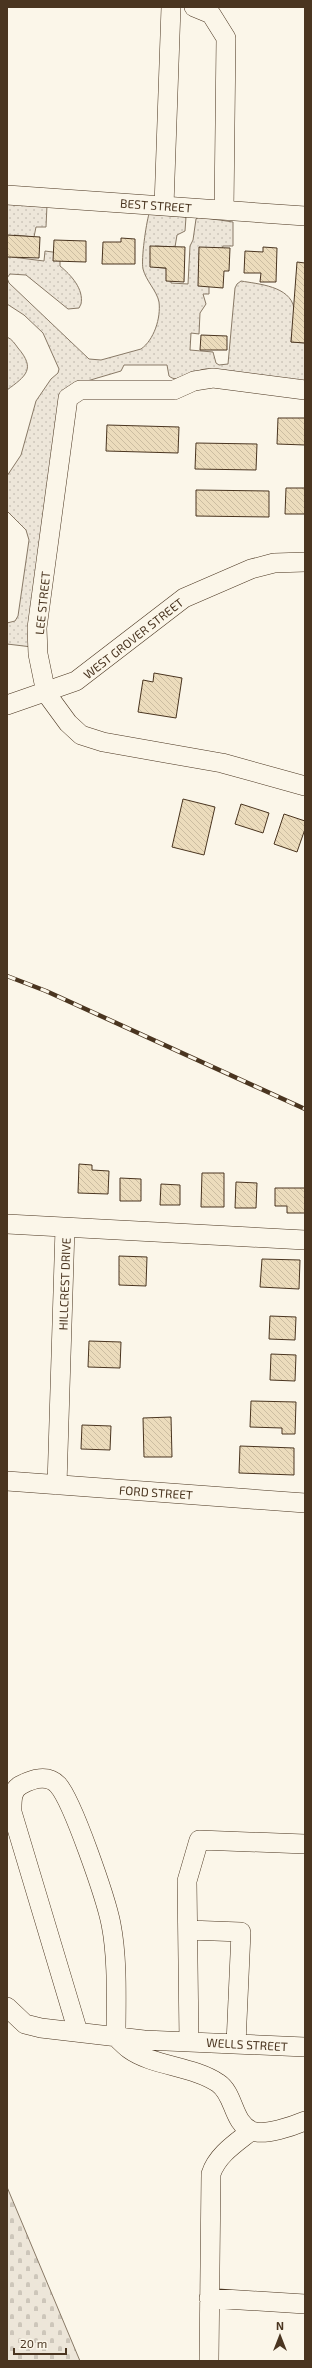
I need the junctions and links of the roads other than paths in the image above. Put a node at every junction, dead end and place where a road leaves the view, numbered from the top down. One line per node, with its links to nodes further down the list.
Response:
1 (171, 7): 4 (street)
2 (194, 7): 5 (street)
3 (7, 195): 4 (street, BEST STREET)
4 (164, 206): 5 (street, BEST STREET)
5 (224, 210): 6 (street, BEST STREET)
6 (305, 216)
7 (305, 390): 9 (street, LEE STREET)
8 (305, 562): 9 (street, WEST GROVER STREET)
9 (46, 693): 10 (street, WEST GROVER STREET); 11 (street, LEE STREET)
10 (7, 706)
11 (305, 786)
12 (7, 1224): 13 (street)
13 (65, 1228): 14 (street, HILLCREST DRIVE); 16 (street, HILLCREST DRIVE)
14 (305, 1240)
15 (7, 1481): 16 (street, FORD STREET)
16 (57, 1485): 17 (street, FORD STREET)
17 (305, 1503)
18 (305, 1844): 19 (street)
19 (188, 1930): 23 (street); 24 (street)
20 (7, 2007): 21 (street, WELLS STREET)
21 (78, 2032): 22 (street, WELLS STREET); 22 (street)
22 (116, 2037): 23 (street, WELLS STREET); 27 (street)
23 (189, 2041): 24 (street, WELLS STREET)
24 (236, 2044): 25 (street, WELLS STREET)
25 (305, 2047)
26 (305, 2121): 27 (street)
27 (251, 2131): 28 (street)
28 (209, 2298): 29 (street); 30 (street)
29 (305, 2304)
30 (209, 2361)

